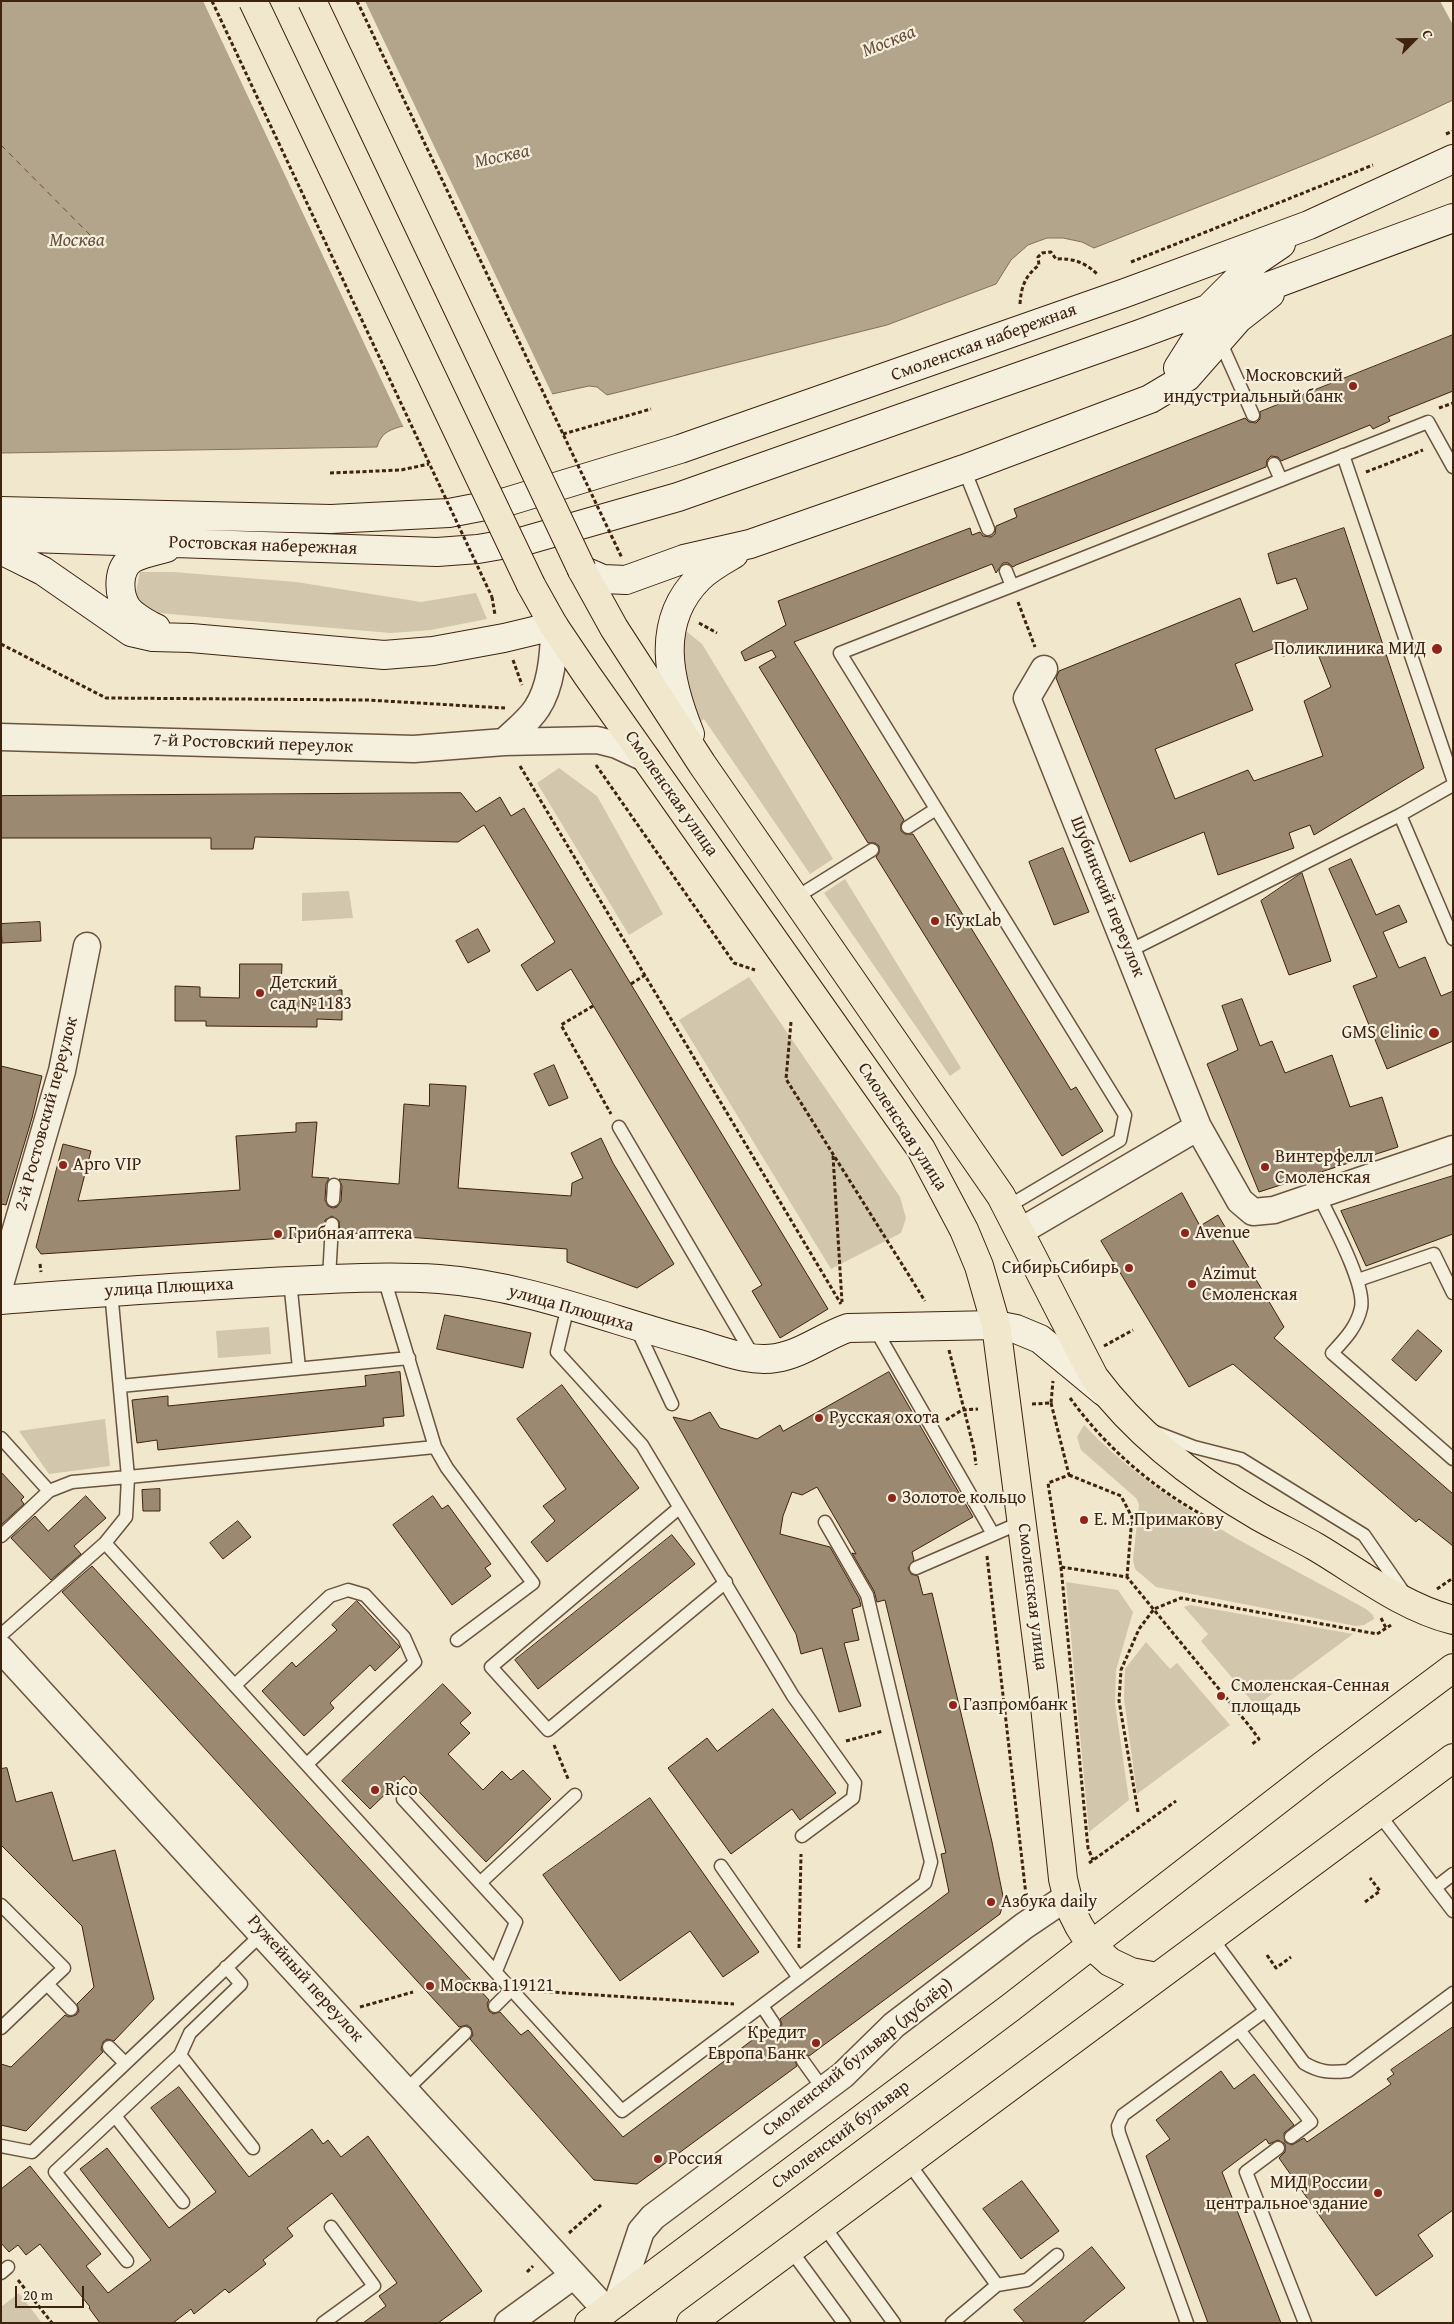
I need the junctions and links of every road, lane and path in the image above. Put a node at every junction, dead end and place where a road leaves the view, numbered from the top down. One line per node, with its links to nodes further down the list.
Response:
1 (212, 1): 26 (path, bridge)
2 (253, 1): 45 (main road, Смоленская улица, bridge)
3 (312, 1): 41 (main road, bridge)
4 (357, 1): 23 (path, bridge)
5 (1453, 131): 6 (path)
6 (1449, 147): 9 (main road, Смоленская набережная)
7 (1376, 164): 10 (path)
8 (1453, 218): 13 (main road)
9 (1308, 225): 16 (main road); 33 (main road, Смоленская набережная)
10 (1125, 264)
11 (1107, 271): 12 (path)
12 (1098, 274): 14 (path); 15 (path)
13 (1296, 277): 16 (main road); 17 (main road)
14 (1090, 278)
15 (1027, 302)
16 (1208, 309): 18 (main road); 19 (main road)
17 (1220, 340): 20 (main road); 22 (lane)
18 (1120, 341): 19 (main road); 37 (main road, Ростовская набережная)
19 (1171, 378): 20 (main road)
20 (1150, 398): 29 (main road)
21 (651, 409): 23 (path)
22 (1253, 415)
23 (563, 434): 40 (path, bridge)
24 (1440, 443): 25 (lane); 28 (lane); 31 (path)
25 (1343, 455): 31 (lane); 32 (lane)
26 (429, 464): 30 (path); 44 (path, bridge)
27 (1274, 464): 32 (lane)
28 (1453, 467)
29 (964, 468): 35 (lane); 38 (main road)
30 (330, 473)
31 (1351, 478): 56 (lane)
32 (1281, 480): 43 (lane)
33 (506, 502): 34 (main road, Ростовская набережная)
34 (1, 511)
35 (988, 529)
36 (1, 537): 37 (main road, Ростовская набережная)
37 (187, 543): 46 (main road)
38 (750, 544): 41 (main road); 55 (main road)
39 (1, 550): 46 (main road)
40 (622, 558)
41 (582, 570): 55 (main road)
42 (1006, 571): 43 (lane)
43 (1012, 586): 48 (path); 58 (lane)
44 (492, 597)
45 (554, 626): 46 (main road); 51 (street); 52 (main road, Смоленская улица)
46 (191, 638)
47 (1, 644): 49 (path)
48 (1044, 669): 65 (street, Шубинский переулок)
49 (512, 707)
50 (1, 737): 51 (street, 7-й Ростовский переулок)
51 (504, 742): 52 (street, 7-й Ростовский переулок)
52 (647, 759): 94 (main road, Смоленская улица)
53 (590, 762): 66 (path)
54 (518, 764): 67 (path)
55 (702, 764): 62 (main road)
56 (1453, 779)
57 (1453, 785): 59 (lane)
58 (936, 809): 60 (lane); 78 (lane)
59 (1400, 815): 63 (lane); 65 (lane)
60 (908, 826)
61 (872, 850): 62 (lane)
62 (795, 898): 78 (main road)
63 (1453, 939)
64 (87, 946): 81 (street, 2-й Ростовский переулок)
65 (1129, 951): 72 (street, Шубинский переулок)
66 (754, 970)
67 (645, 975): 68 (path); 88 (path)
68 (630, 984)
69 (593, 1006): 71 (path)
70 (790, 1022): 74 (path)
71 (619, 1127): 101 (lane)
72 (1198, 1127): 76 (street, Шубинский переулок); 80 (street)
73 (1453, 1149): 76 (street)
74 (833, 1154): 91 (path); 92 (path)
75 (334, 1185): 77 (lane)
76 (1319, 1196): 84 (lane)
77 (334, 1200)
78 (1007, 1207): 80 (main road)
79 (332, 1224): 83 (lane)
80 (1021, 1231): 105 (main road)
81 (6, 1240): 85 (street, 2-й Ростовский переулок)
82 (384, 1278): 83 (main road, улица Плющиха); 93 (main road, улица Плющиха); 100 (lane)
83 (329, 1279): 86 (main road, улица Плющиха)
84 (1358, 1280): 89 (lane); 115 (lane)
85 (1, 1281)
86 (290, 1281): 87 (main road, улица Плющиха); 102 (lane)
87 (111, 1291): 90 (main road, улица Плющиха); 104 (lane)
88 (836, 1294)
89 (1453, 1294)
90 (1, 1300)
91 (927, 1304)
92 (842, 1305)
93 (568, 1306): 96 (main road, улица Плющиха); 120 (lane)
94 (996, 1325): 95 (main road, улица Плющиха); 105 (main road, улица Плющиха); 122 (main road, Смоленская улица)
95 (874, 1326): 101 (main road, улица Плющиха); 112 (lane)
96 (636, 1327): 101 (main road, улица Плющиха); 107 (lane)
97 (1133, 1330): 99 (path)
98 (948, 1347): 110 (path)
99 (1099, 1349)
100 (409, 1358): 102 (lane); 114 (lane)
101 (755, 1359)
102 (299, 1368): 104 (lane)
103 (1053, 1376): 106 (path)
104 (120, 1386): 118 (lane)
105 (1108, 1396): 111 (main road)
106 (1051, 1403): 108 (path); 117 (path)
107 (672, 1404)
108 (1031, 1404)
109 (978, 1408): 110 (path)
110 (962, 1410): 112 (path); 116 (path)
111 (1135, 1424): 132 (main road); 132 (lane)
112 (932, 1428): 124 (lane)
113 (1, 1438): 119 (lane)
114 (435, 1447): 118 (lane); 137 (lane)
115 (1453, 1459)
116 (976, 1468)
117 (1069, 1475): 126 (path); 128 (path)
118 (128, 1477): 119 (lane); 125 (lane)
119 (49, 1491): 123 (lane)
120 (679, 1508): 130 (lane); 141 (lane)
121 (825, 1522): 173 (lane)
122 (1022, 1522): 124 (lane); 160 (main road, Смоленская улица)
123 (1, 1536)
124 (989, 1536): 127 (lane); 162 (path)
125 (105, 1543): 136 (lane); 140 (lane)
126 (1061, 1567): 128 (path); 153 (path)
127 (916, 1568)
128 (1127, 1577): 133 (path)
129 (1453, 1578): 131 (path)
130 (726, 1582): 141 (lane); 152 (lane)
131 (1437, 1590)
132 (1414, 1607): 134 (main road)
133 (1154, 1609): 135 (path); 144 (path); 150 (path)
134 (1453, 1620)
135 (1391, 1625)
136 (1, 1635)
137 (457, 1640)
138 (1, 1649): 165 (street, Ружейный переулок)
139 (1453, 1668): 167 (main road)
140 (235, 1685): 146 (lane); 146 (lane)
141 (548, 1730): 147 (path)
142 (882, 1732): 143 (path)
143 (866, 1736)
144 (1252, 1744)
145 (1453, 1758): 151 (main road)
146 (307, 1764): 171 (lane)
147 (575, 1795): 158 (lane)
148 (403, 1799): 158 (lane)
149 (1176, 1801): 153 (path)
150 (1138, 1812)
151 (1378, 1814): 159 (lane); 166 (main road)
152 (802, 1836): 173 (path)
153 (1093, 1860): 154 (path)
154 (1089, 1864)
155 (721, 1866): 173 (lane)
156 (1453, 1874): 159 (lane)
157 (1370, 1878): 161 (path)
158 (480, 1882): 171 (lane)
159 (1435, 1888): 164 (lane)
160 (1067, 1897): 167 (main road, Смоленская улица); 191 (street, Смоленский бульвар (дублёр))
161 (1365, 1902)
162 (1027, 1903)
163 (1, 1905): 174 (lane)
164 (1453, 1911)
165 (263, 1933): 170 (lane); 192 (street, Ружейный переулок)
166 (1211, 1937): 172 (main road); 182 (lane)
167 (1091, 1945): 172 (main road, Смоленская улица); 210 (main road, Смоленский бульвар)
168 (1267, 1955): 169 (path)
169 (1291, 1956)
170 (226, 1967): 188 (lane); 190 (lane)
171 (496, 1971): 175 (lane)
172 (1157, 1977): 198 (main road)
173 (799, 1978): 179 (lane)
174 (47, 1984): 181 (lane); 184 (lane)
175 (512, 1989): 178 (lane); 179 (path); 179 (lane)
176 (413, 1992): 180 (path)
177 (1453, 1993): 182 (lane)
178 (495, 2006)
179 (762, 2006): 183 (lane)
180 (357, 2008)
181 (72, 2009)
182 (1265, 2011): 185 (lane)
183 (774, 2024)
184 (1, 2028)
185 (1239, 2030): 194 (lane); 218 (lane)
186 (465, 2033): 192 (lane)
187 (109, 2047): 190 (lane)
188 (180, 2055): 193 (lane); 196 (lane)
189 (803, 2061): 191 (lane)
190 (125, 2063): 195 (lane)
191 (824, 2089): 210 (street, Смоленский бульвар (дублёр))
192 (406, 2090): 208 (street, Ружейный переулок)
193 (115, 2116): 199 (lane); 206 (lane)
194 (1291, 2137)
195 (1, 2146)
196 (252, 2148)
197 (1278, 2148): 219 (lane)
198 (908, 2162): 201 (main road); 209 (lane)
199 (183, 2202)
200 (601, 2205): 203 (path)
201 (823, 2225): 204 (main road); 216 (lane)
202 (331, 2227): 212 (lane)
203 (565, 2237)
204 (790, 2249): 214 (main road); 215 (lane)
205 (1057, 2255): 209 (lane)
206 (127, 2261)
207 (5, 2270): 211 (path)
208 (574, 2275): 210 (street, Ружейный переулок); 213 (street)
209 (998, 2285): 217 (lane)
210 (604, 2312)
211 (52, 2323)
212 (323, 2323)
213 (508, 2323)
214 (691, 2323)
215 (844, 2323)
216 (894, 2323)
217 (952, 2323)
218 (1187, 2323)
219 (1305, 2323)

